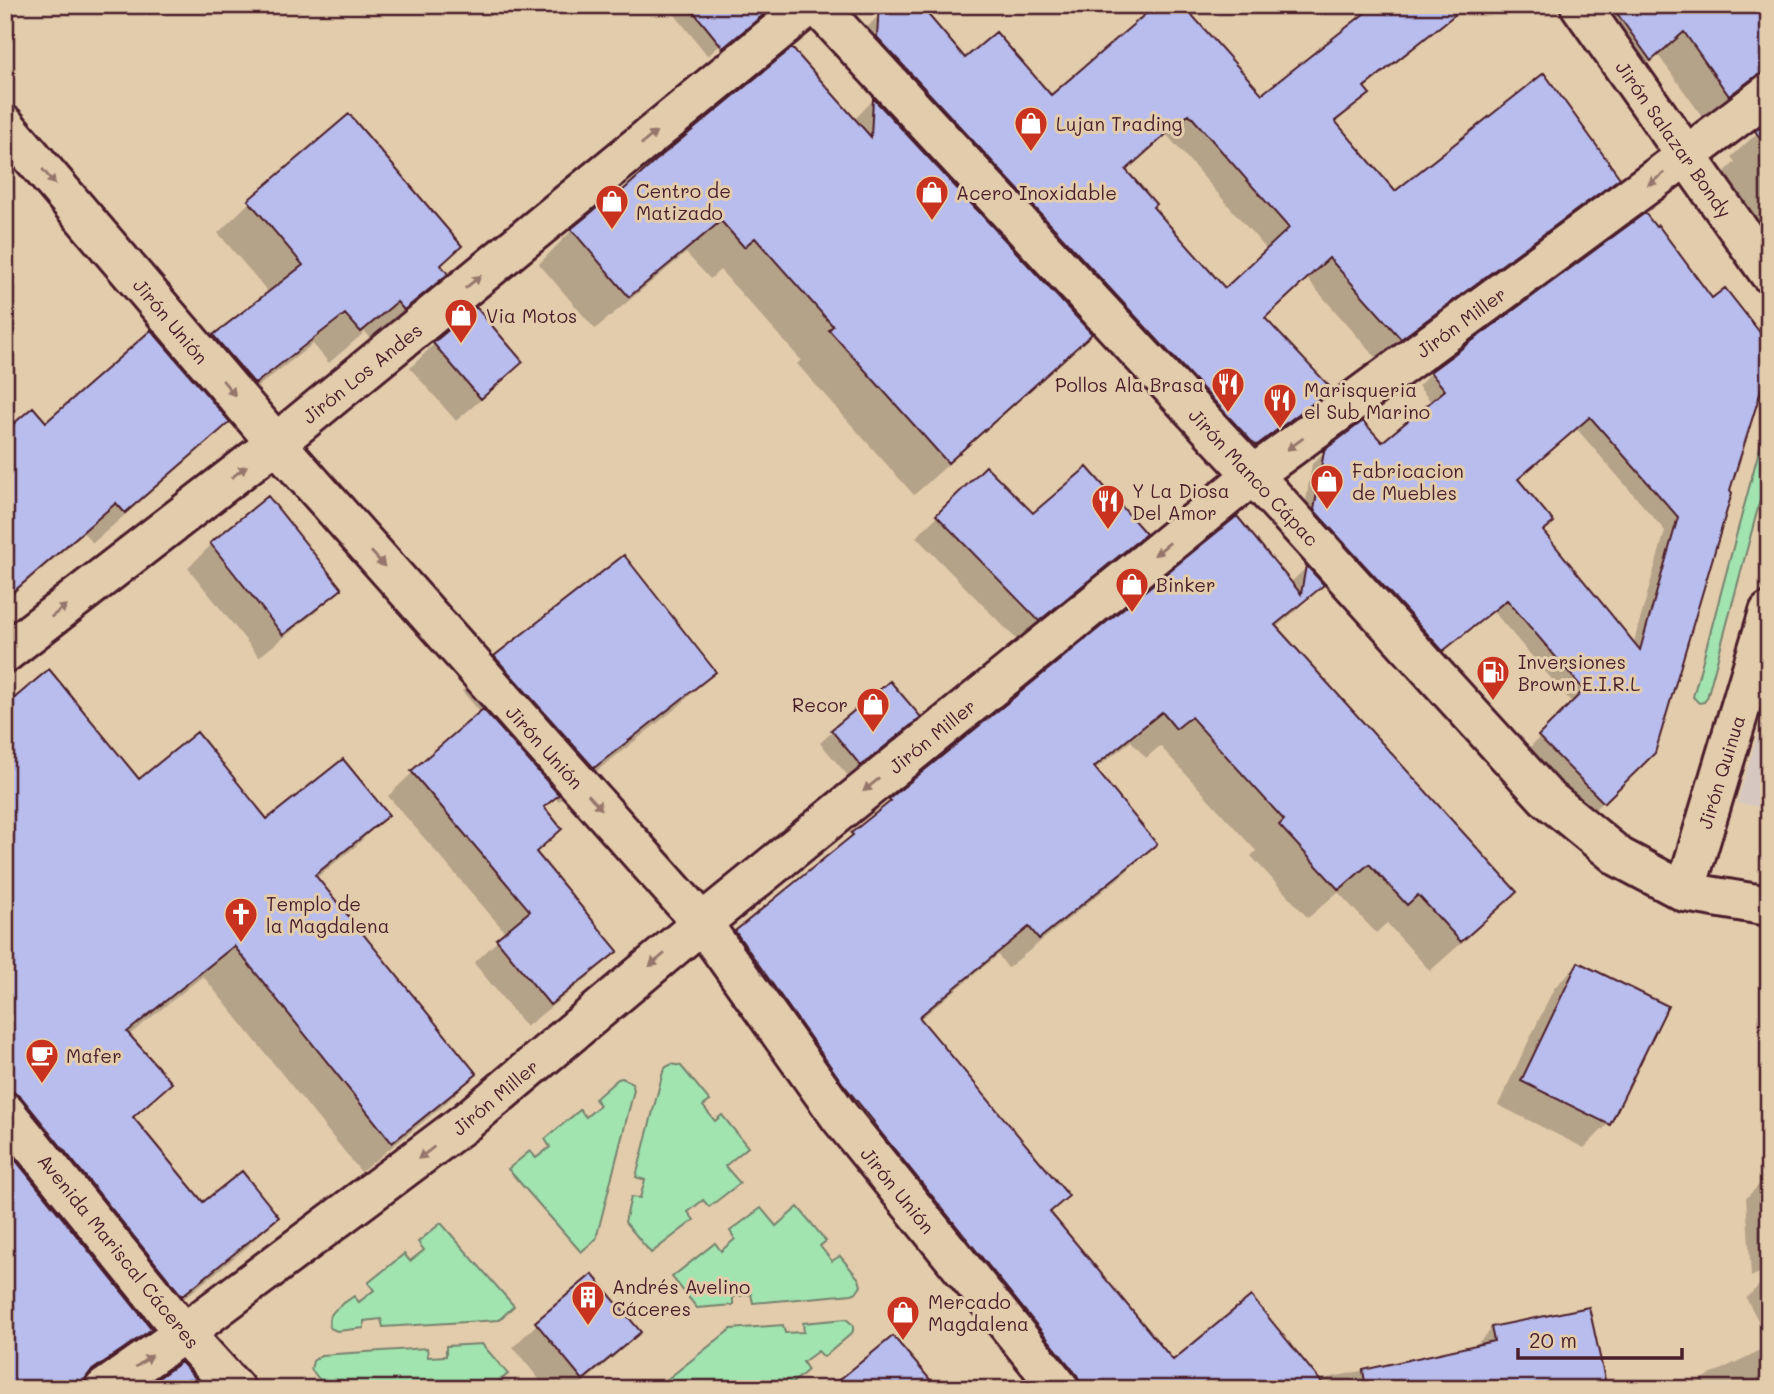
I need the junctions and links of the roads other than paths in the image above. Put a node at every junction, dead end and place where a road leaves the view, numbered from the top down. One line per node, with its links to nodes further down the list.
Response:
1 (810, 5): 8 (street, Jirón Los Andes, one-way to 1)
2 (817, 5): 9 (street, Jirón Manco Cápac)
3 (1580, 5): 6 (street, Jirón Salazar Bondy)
4 (1769, 93): 6 (street, Jirón Miller)
5 (5, 125): 8 (street, Jirón Unión, one-way to 8)
6 (1686, 156): 7 (street, Jirón Salazar Bondy); 9 (street, Jirón Miller, one-way to 9)
7 (1769, 273)
8 (276, 443): 11 (street, Jirón Los Andes, one-way to 8); 14 (street, Jirón Unión, one-way to 14)
9 (1253, 475): 12 (street, Jirón Manco Cápac); 14 (street, Jirón Miller, one-way to 14)
10 (1769, 612): 12 (street, Jirón Quinua)
11 (5, 653)
12 (1685, 892): 13 (street, Jirón Manco Cápac)
13 (1769, 906)
14 (702, 923): 16 (street, Jirón Miller, one-way to 16); 19 (street, Jirón Unión)
15 (5, 1112): 16 (street, Avenida Mariscal Cáceres)
16 (184, 1333): 17 (street, Jirón Miller, one-way to 16); 18 (street, Avenida Mariscal Cáceres)
17 (104, 1389)
18 (235, 1389)
19 (1060, 1389)

